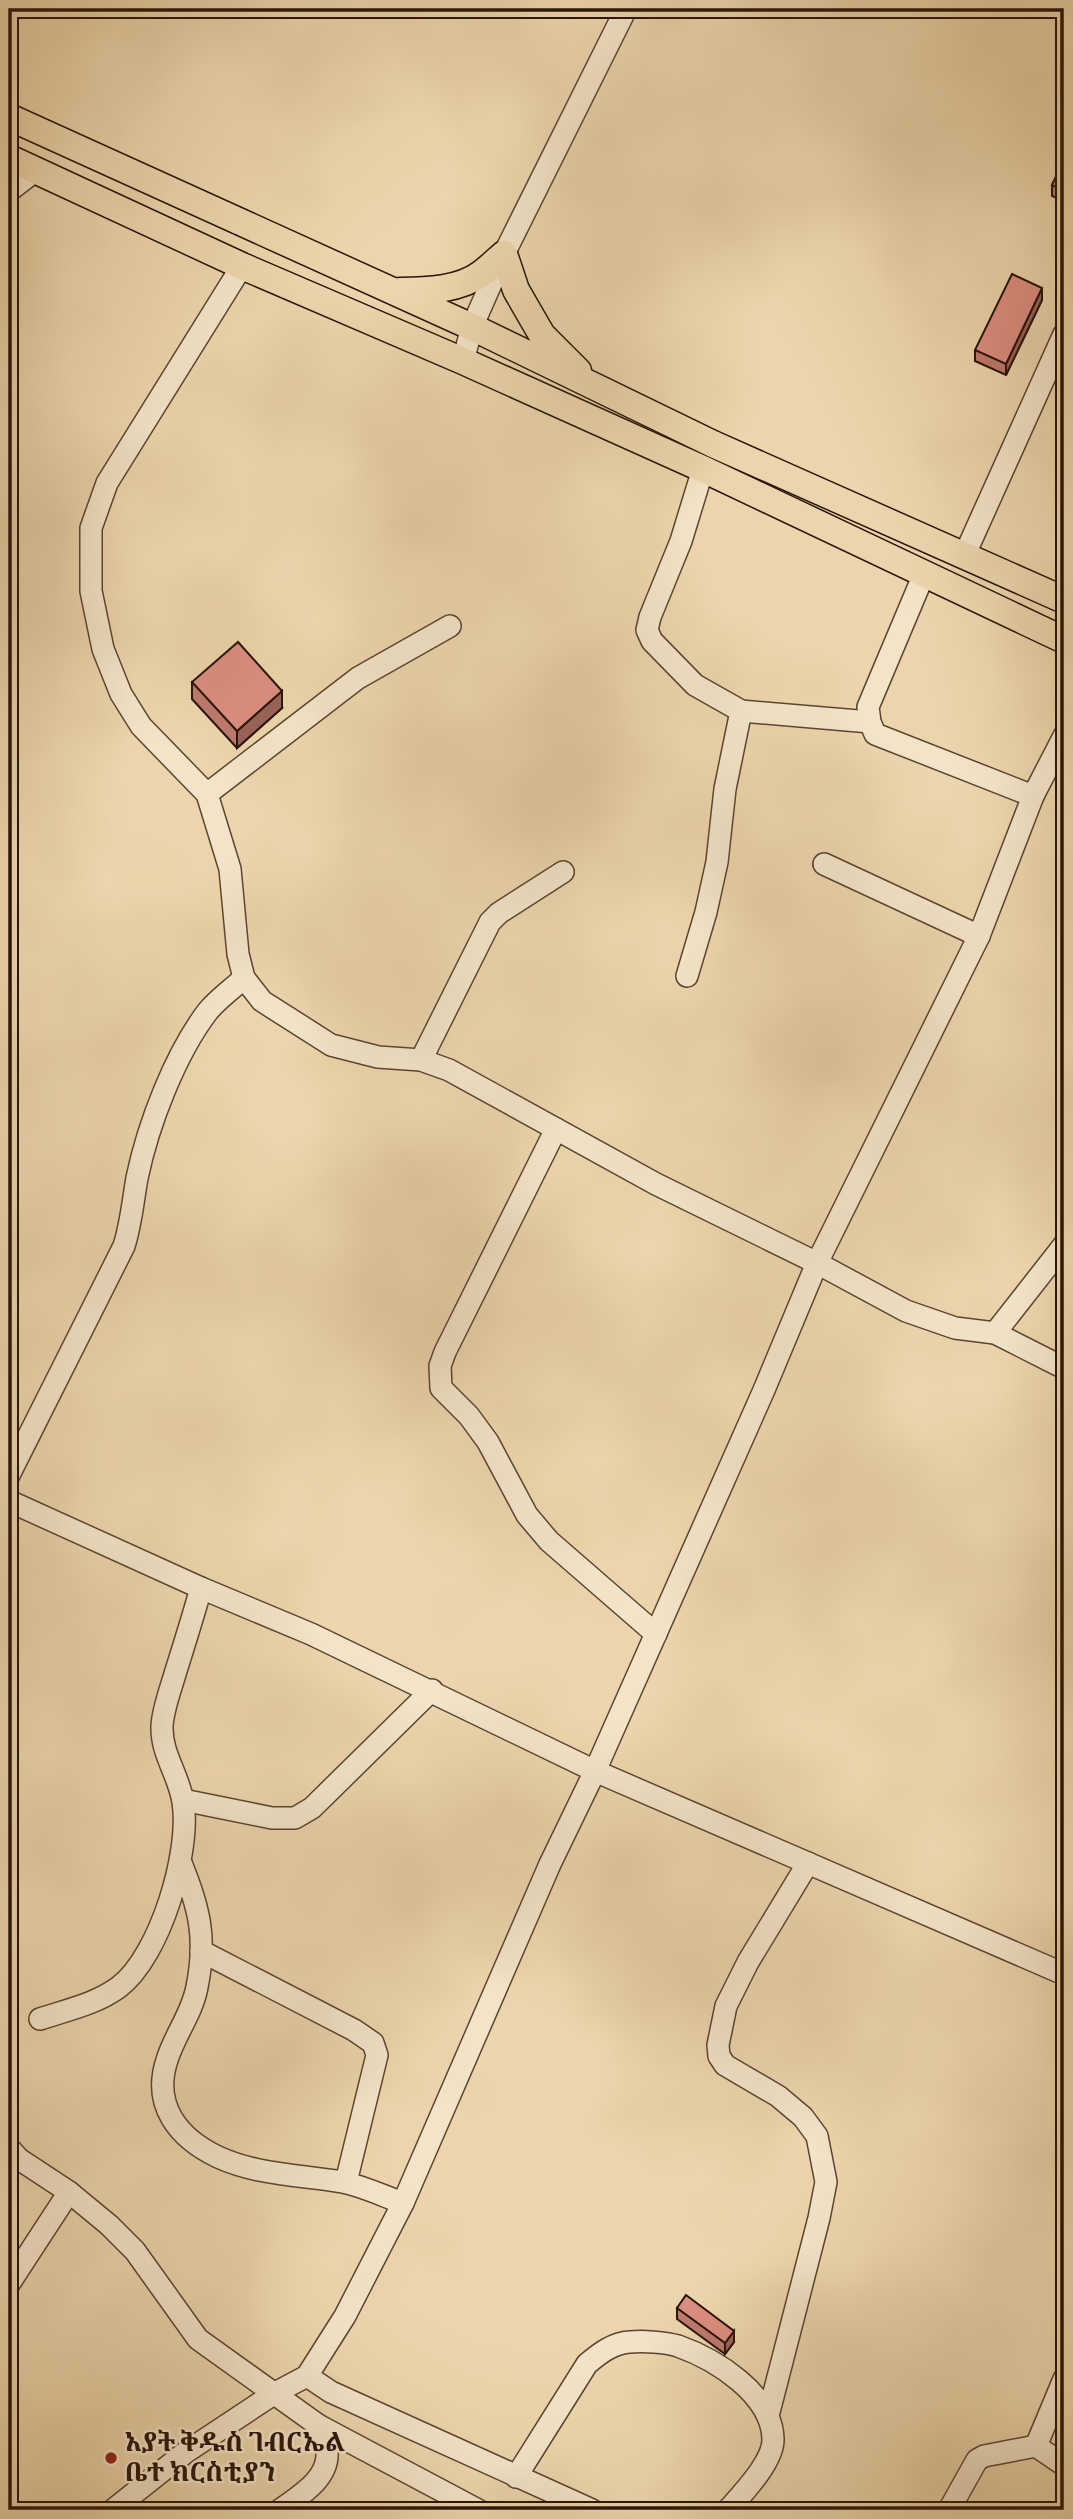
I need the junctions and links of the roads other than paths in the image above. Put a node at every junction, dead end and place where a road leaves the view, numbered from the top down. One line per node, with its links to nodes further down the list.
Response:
1 (626, 9): 6 (street)
2 (9, 117): 8 (main road)
3 (9, 158): 4 (main road)
4 (35, 171): 5 (street); 7 (main road)
5 (9, 191)
6 (504, 254): 8 (main road); 9 (street); 12 (main road)
7 (242, 266): 11 (main road); 22 (street)
8 (393, 292): 9 (main road)
9 (472, 327): 11 (street); 12 (main road)
10 (1064, 335): 14 (street)
11 (463, 361): 13 (main road)
12 (591, 385): 14 (main road)
13 (703, 468): 15 (main road); 19 (street)
14 (965, 554): 16 (main road)
15 (924, 574): 18 (main road); 20 (street)
16 (1064, 600)
17 (450, 626): 22 (street)
18 (1064, 640)
19 (741, 711): 20 (street); 27 (street)
20 (870, 722): 23 (street)
21 (1064, 736): 23 (street)
22 (207, 794): 28 (street)
23 (1033, 796): 26 (street)
24 (824, 864): 26 (street)
25 (563, 872): 29 (street)
26 (979, 936): 32 (street)
27 (687, 976)
28 (244, 978): 29 (street); 35 (street)
29 (422, 1060): 30 (street)
30 (556, 1129): 32 (street); 38 (street)
31 (1064, 1245): 33 (street)
32 (817, 1263): 33 (street); 38 (street)
33 (995, 1333): 34 (street)
34 (1064, 1368)
35 (9, 1475)
36 (9, 1501): 37 (street)
37 (201, 1588): 39 (street); 41 (street)
38 (656, 1634): 40 (street)
39 (432, 1690): 40 (street); 41 (street)
40 (595, 1771): 43 (street); 50 (street)
41 (183, 1800): 42 (street)
42 (181, 1863): 44 (street); 46 (street)
43 (808, 1863): 45 (street); 55 (street)
44 (201, 1951): 48 (street); 48 (street)
45 (1064, 1974)
46 (40, 2019)
47 (12, 2159): 49 (street)
48 (346, 2182): 50 (street)
49 (69, 2192): 51 (street); 54 (street)
50 (402, 2203): 52 (street)
51 (9, 2284)
52 (307, 2376): 54 (street); 59 (street)
53 (1064, 2379): 57 (street)
54 (275, 2393): 56 (street); 60 (street)
55 (768, 2416): 59 (street); 64 (street)
56 (317, 2426): 61 (street); 62 (street)
57 (1035, 2446): 58 (street); 65 (street)
58 (1064, 2465)
59 (516, 2477): 63 (street)
60 (113, 2510)
61 (280, 2510)
62 (478, 2510)
63 (592, 2510)
64 (728, 2510)
65 (949, 2510)

